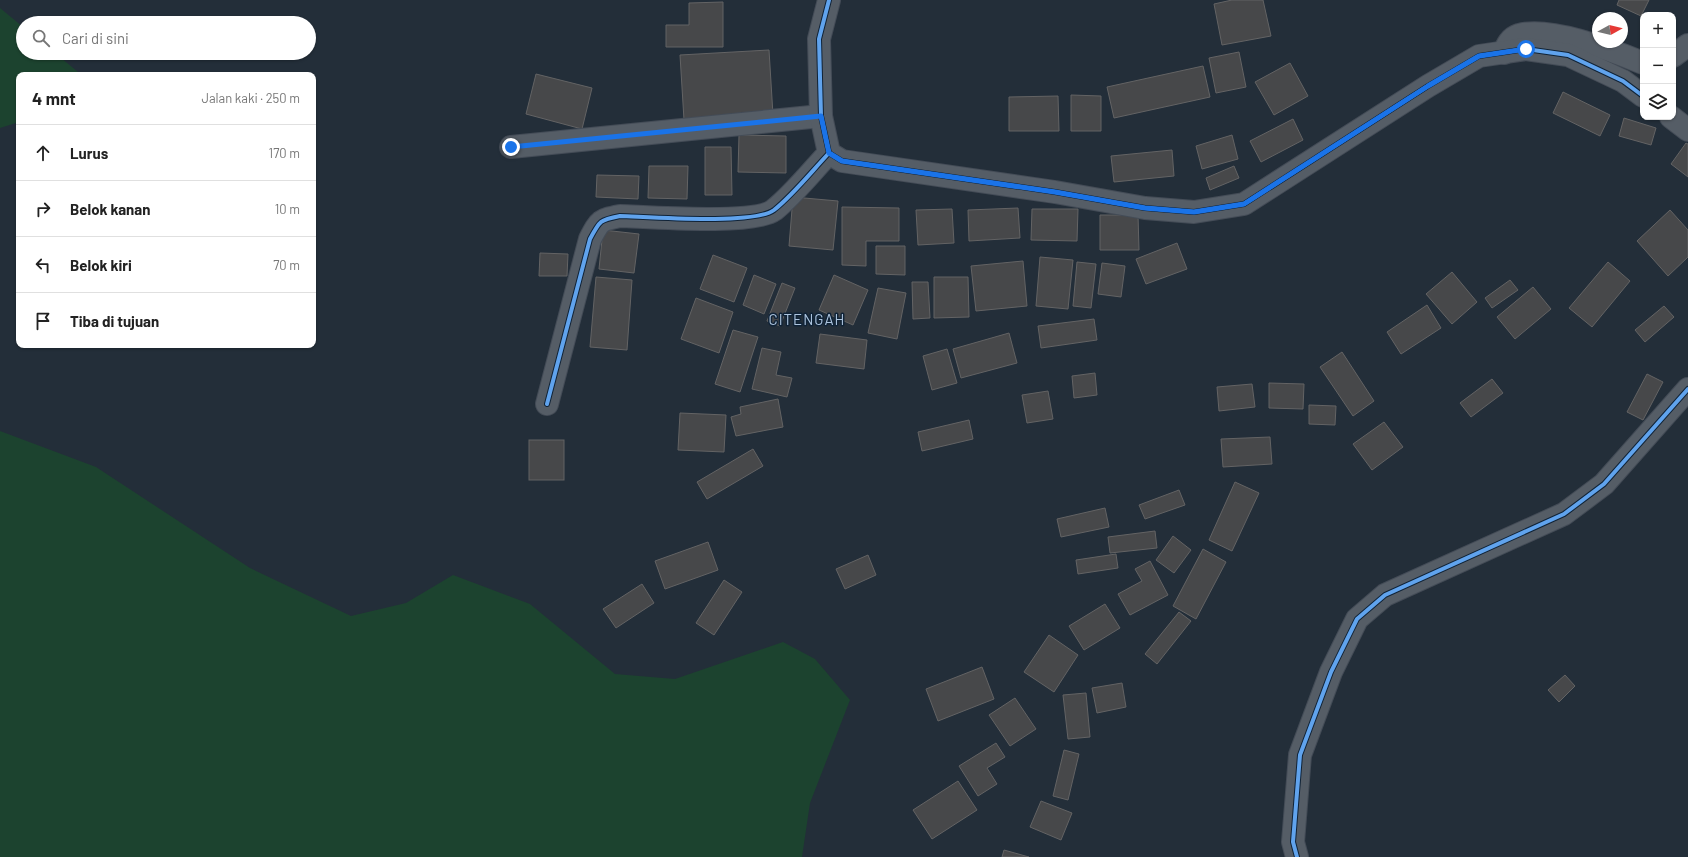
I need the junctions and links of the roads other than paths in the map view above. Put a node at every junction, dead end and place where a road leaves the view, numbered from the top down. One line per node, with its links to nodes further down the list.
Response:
1 (828, 0): 7 (street)
2 (1688, 45): 4 (street)
3 (1504, 53): 5 (street); 6 (street); 11 (street)
4 (1676, 54)
5 (1640, 62)
6 (1640, 94)
7 (821, 116): 10 (street); 11 (street)
8 (1675, 120): 9 (street)
9 (1688, 130)
10 (511, 147)
11 (829, 153): 13 (street)
12 (1688, 389): 14 (street)
13 (547, 404)
14 (1297, 857)

